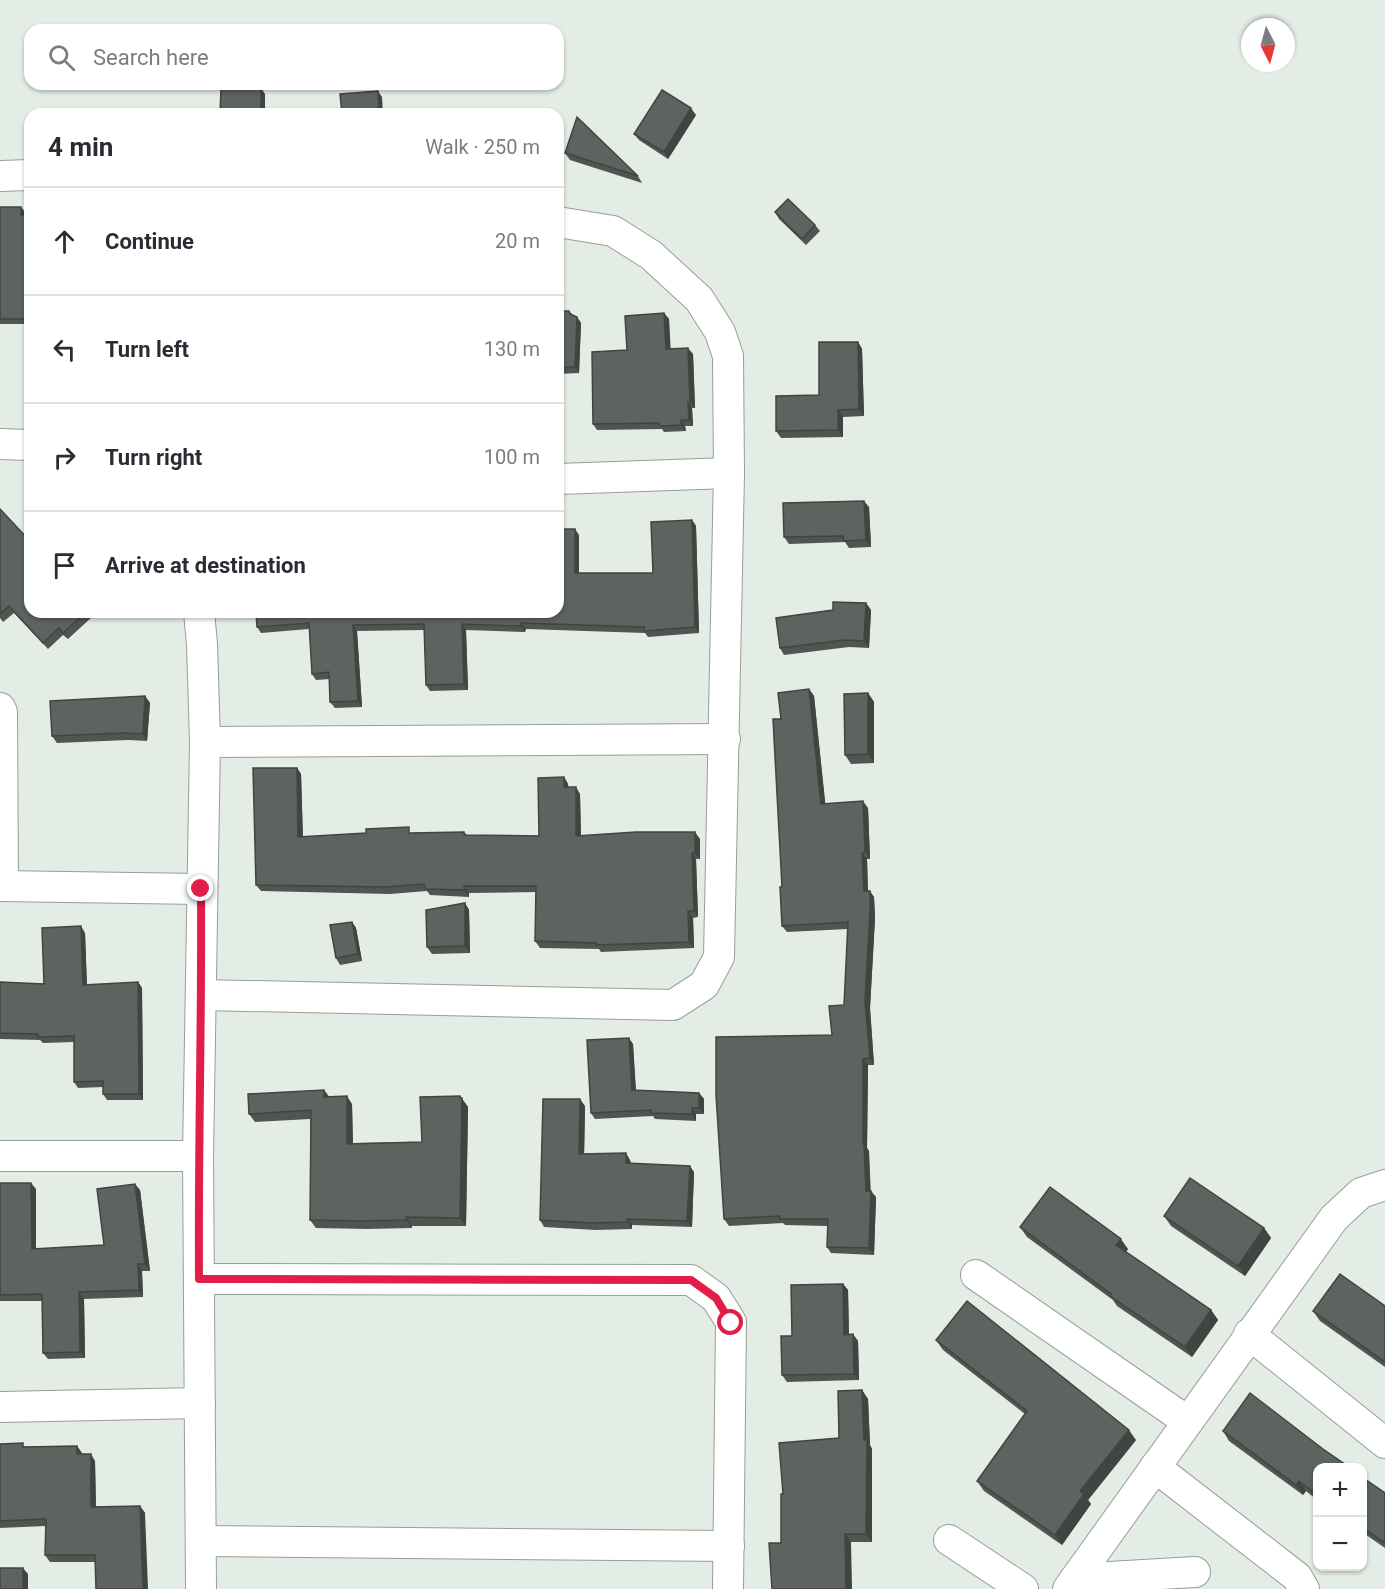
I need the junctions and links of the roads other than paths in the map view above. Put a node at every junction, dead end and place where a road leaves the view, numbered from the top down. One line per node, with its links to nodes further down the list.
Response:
1 (24, 175): 2 (street)
2 (0, 176)
3 (564, 223): 6 (street)
4 (0, 444): 5 (street)
5 (24, 445)
6 (729, 473): 7 (street); 10 (street)
7 (564, 479)
8 (200, 618): 11 (street)
9 (0, 708): 12 (street)
10 (725, 739): 11 (street); 14 (street)
11 (205, 742): 13 (street)
12 (2, 886): 13 (street)
13 (201, 889): 14 (street)
14 (202, 995): 16 (street)
15 (0, 1156): 16 (street)
16 (198, 1156): 19 (street)
17 (1385, 1185): 20 (street)
18 (976, 1275): 23 (street)
19 (199, 1279): 21 (street); 28 (street)
20 (1249, 1334): 23 (street); 24 (street)
21 (200, 1403): 22 (street); 27 (street)
22 (0, 1407)
23 (1187, 1421): 25 (street)
24 (1385, 1443)
25 (1155, 1467): 30 (street); 34 (street)
26 (949, 1540): 33 (street)
27 (202, 1541): 28 (street); 31 (street)
28 (729, 1546): 32 (street)
29 (1195, 1572): 30 (street)
30 (1072, 1584)
31 (201, 1589)
32 (728, 1589)
33 (1023, 1589)
34 (1304, 1589)

